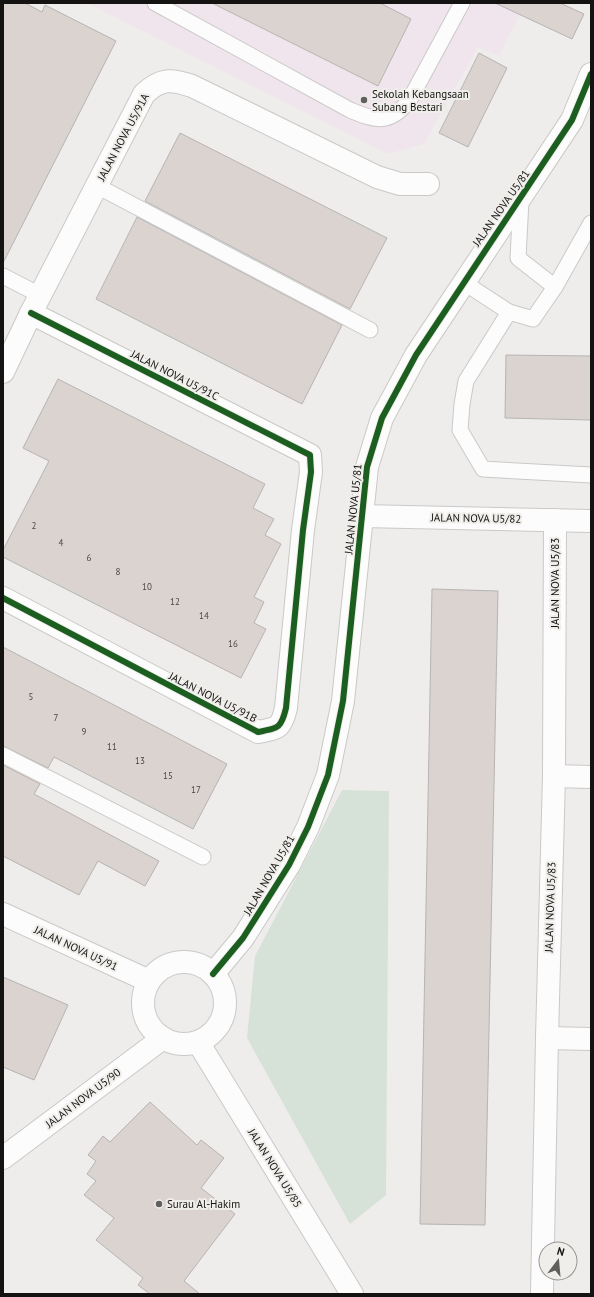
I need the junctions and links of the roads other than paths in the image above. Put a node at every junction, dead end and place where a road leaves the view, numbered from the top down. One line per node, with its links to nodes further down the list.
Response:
1 (155, 3): 2 (lane)
2 (462, 3)
3 (591, 74): 6 (street, JALAN NOVA U5/81)
4 (428, 184): 5 (street, JALAN NOVA U5/91A)
5 (97, 186): 11 (street, JALAN NOVA U5/91A); 13 (lane)
6 (521, 199): 9 (street, JALAN NOVA U5/81); 10 (lane)
7 (591, 223): 10 (lane)
8 (3, 276): 11 (lane)
9 (463, 282): 12 (lane); 17 (street, JALAN NOVA U5/81)
10 (555, 287): 12 (lane)
11 (35, 304): 14 (street, JALAN NOVA U5/91A); 15 (street, JALAN NOVA U5/91C)
12 (509, 312): 16 (lane)
13 (370, 330)
14 (3, 372)
15 (310, 455): 20 (street, JALAN NOVA U5/91B)
16 (591, 475)
17 (362, 516): 18 (street, JALAN NOVA U5/82); 26 (street, JALAN NOVA U5/81)
18 (555, 520): 19 (street, JALAN NOVA U5/82); 22 (street, JALAN NOVA U5/83)
19 (591, 521)
20 (3, 598)
21 (3, 755): 24 (lane)
22 (554, 776): 23 (street); 29 (street, JALAN NOVA U5/83)
23 (591, 777)
24 (203, 858)
25 (3, 914): 27 (street, JALAN NOVA U5/91)
26 (213, 974): 27 (street); 31 (street)
27 (149, 981): 28 (street)
28 (163, 1038): 31 (street); 32 (street, JALAN NOVA U5/90)
29 (547, 1038): 30 (street); 34 (street, JALAN NOVA U5/83)
30 (591, 1039)
31 (198, 1042): 33 (street, JALAN NOVA U5/85)
32 (3, 1158)
33 (352, 1294)
34 (542, 1294)

